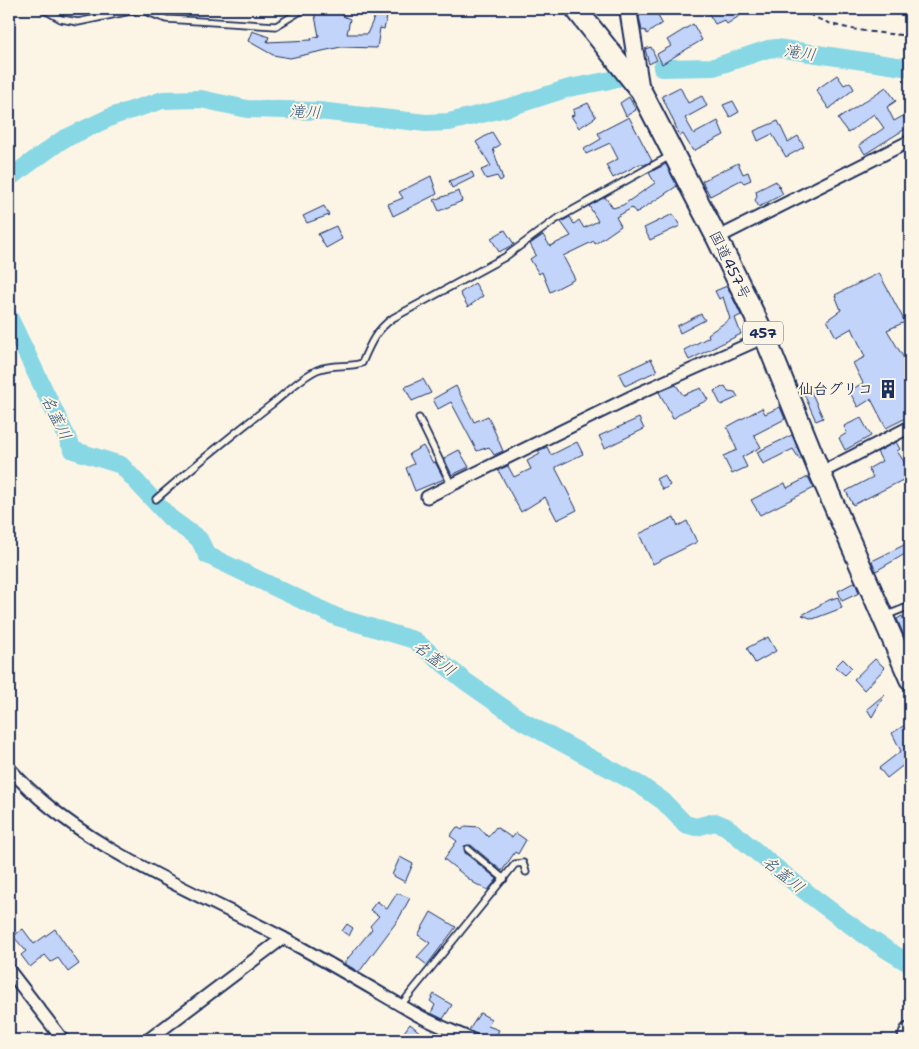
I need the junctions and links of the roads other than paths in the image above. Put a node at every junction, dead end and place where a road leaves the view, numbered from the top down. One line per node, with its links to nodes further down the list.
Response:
1 (43, 9): 2 (lane)
2 (304, 9)
3 (576, 9): 5 (highway, 国道457号 / 457)
4 (628, 9): 5 (street)
5 (641, 91): 7 (highway, 国道457号 / 457)
6 (910, 141): 8 (street)
7 (674, 154): 8 (highway, 国道457号 / 457); 15 (lane)
8 (717, 238): 9 (highway, 国道457号 / 457)
9 (765, 337): 12 (highway, 国道457号 / 457); 13 (street)
10 (419, 418): 13 (lane)
11 (910, 427): 12 (street)
12 (820, 473): 17 (highway, 国道457号 / 457)
13 (451, 484): 14 (street)
14 (427, 497)
15 (156, 499)
16 (910, 606): 17 (lane)
17 (883, 617): 18 (highway, 国道457号 / 457)
18 (910, 679)
19 (9, 768): 23 (street)
20 (468, 849): 22 (lane)
21 (526, 872): 22 (lane)
22 (504, 879): 25 (lane)
23 (283, 938): 25 (street); 28 (street)
24 (9, 970): 27 (street)
25 (401, 1005): 29 (street)
26 (910, 1033): 30 (highway)
27 (63, 1040)
28 (148, 1040)
29 (473, 1040)
30 (908, 1040)

